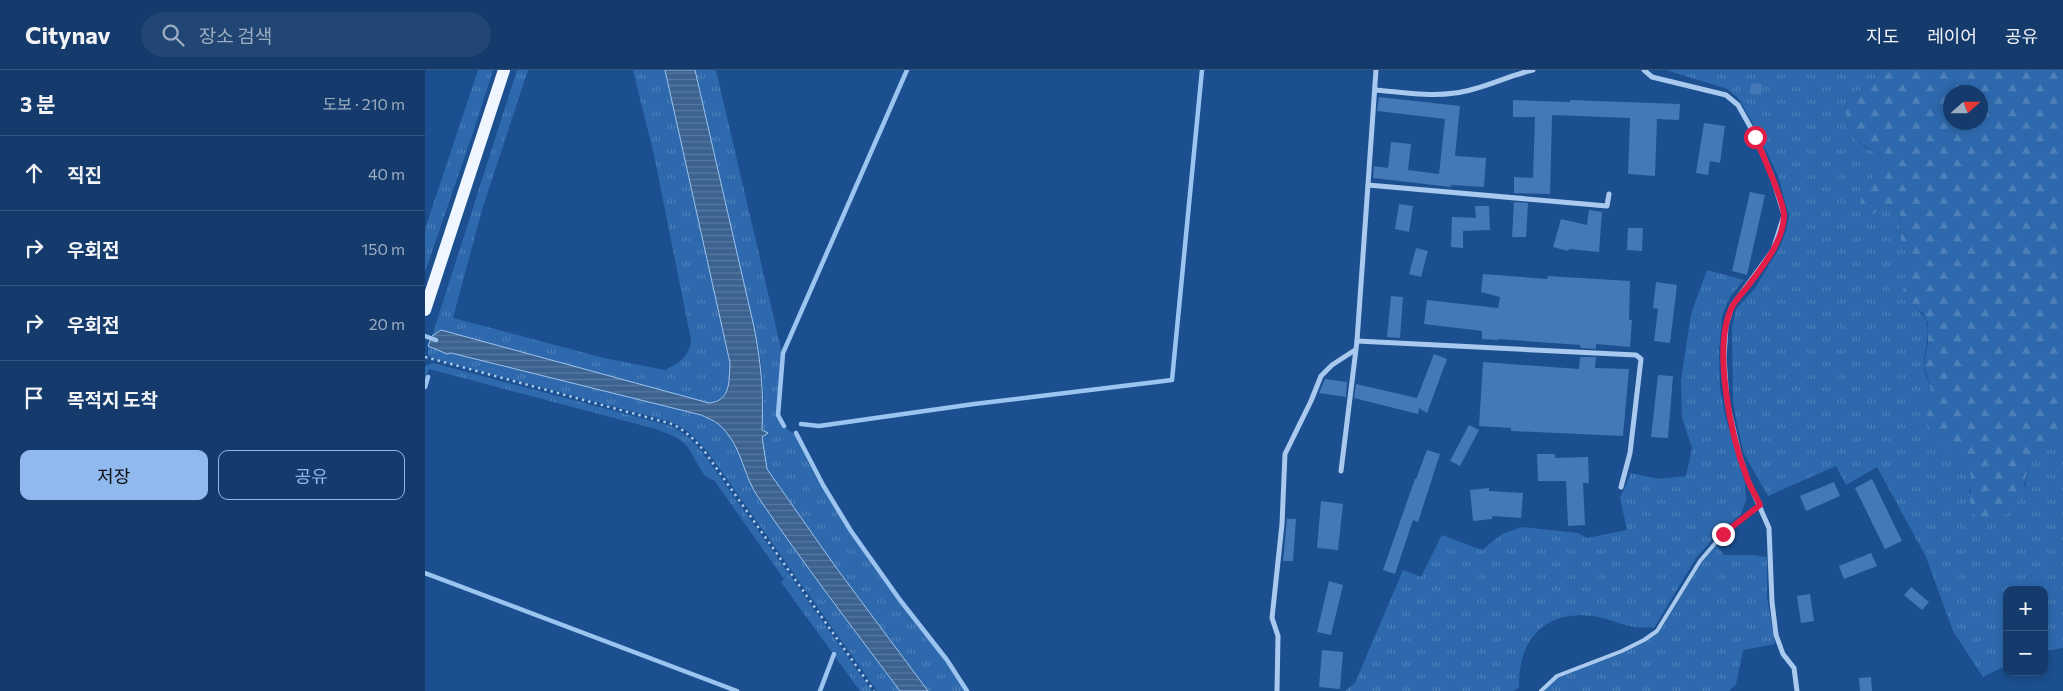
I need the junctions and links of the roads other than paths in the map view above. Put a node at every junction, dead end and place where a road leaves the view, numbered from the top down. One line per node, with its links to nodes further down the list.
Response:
1 (504, 70): 8 (main road)
2 (1376, 70): 5 (street)
3 (1533, 70): 5 (street)
4 (1644, 70): 13 (street)
5 (1375, 90): 6 (street)
6 (1368, 185): 7 (street); 9 (street)
7 (1609, 194)
8 (425, 310)
9 (1357, 341): 10 (street); 12 (street)
10 (1355, 350): 11 (street); 14 (street)
11 (1341, 472)
12 (1621, 487)
13 (1760, 505): 15 (lane); 16 (street)
14 (1277, 691)
15 (1541, 691)
16 (1797, 691)

